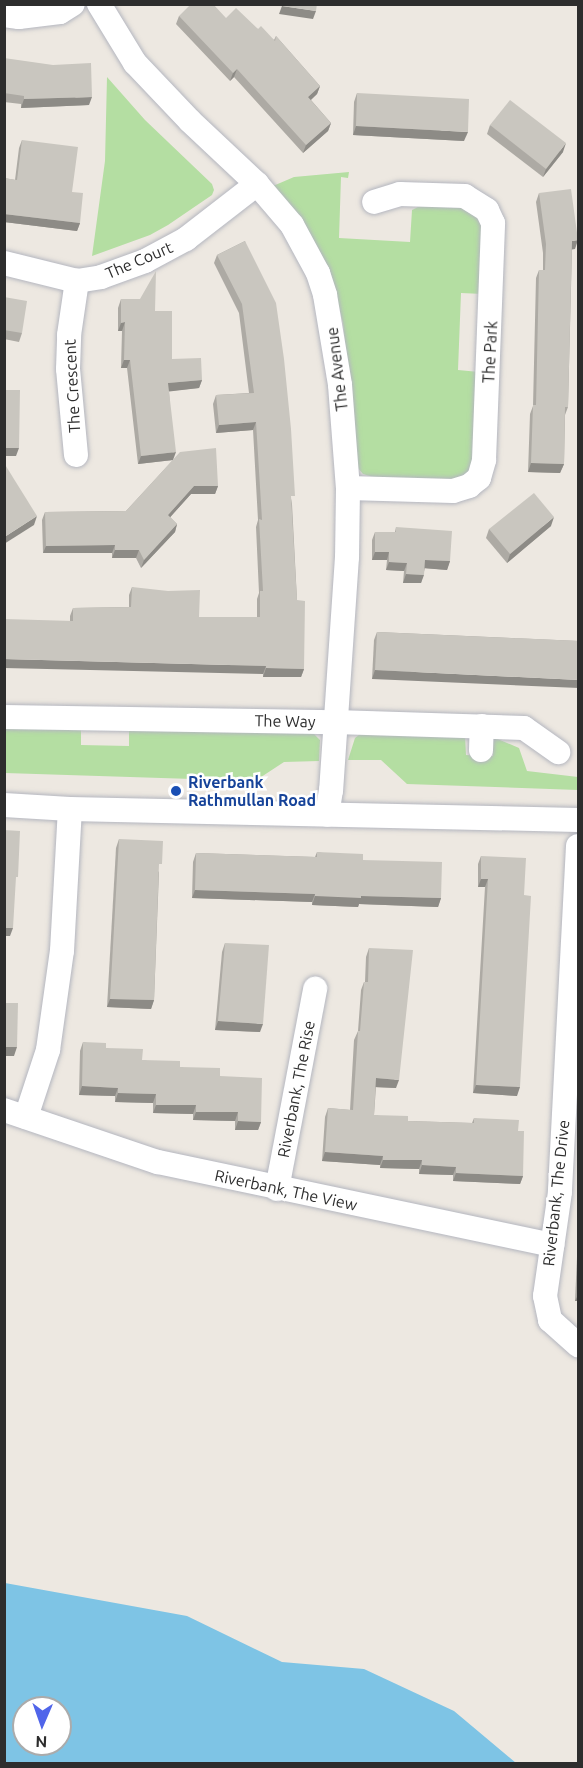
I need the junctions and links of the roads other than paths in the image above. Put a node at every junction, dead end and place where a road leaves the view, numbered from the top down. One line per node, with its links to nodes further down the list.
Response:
1 (73, 4): 3 (street)
2 (99, 4): 4 (street, The Avenue)
3 (4, 15)
4 (257, 184): 7 (street, The Court); 9 (street, The Avenue)
5 (374, 202): 9 (street, The Park)
6 (4, 263): 7 (street, The Court)
7 (76, 281): 8 (street, The Crescent)
8 (76, 455)
9 (348, 488): 11 (street, The Avenue)
10 (4, 717): 11 (street, The Way)
11 (335, 722): 12 (street, The Way); 17 (street, The Avenue)
12 (482, 726): 13 (street); 14 (street, The Way)
13 (481, 750)
14 (558, 752)
15 (4, 805): 16 (street)
16 (70, 809): 17 (street); 21 (street, Riverbank, The View)
17 (327, 815): 18 (street)
18 (579, 820)
19 (579, 846): 23 (street, Riverbank, The Drive)
20 (315, 989): 22 (street, Riverbank, The Rise)
21 (15, 1113): 22 (street, Riverbank, The View)
22 (277, 1189): 23 (street, Riverbank, The View)
23 (552, 1245): 24 (street, Riverbank, The Drive)
24 (579, 1346)

